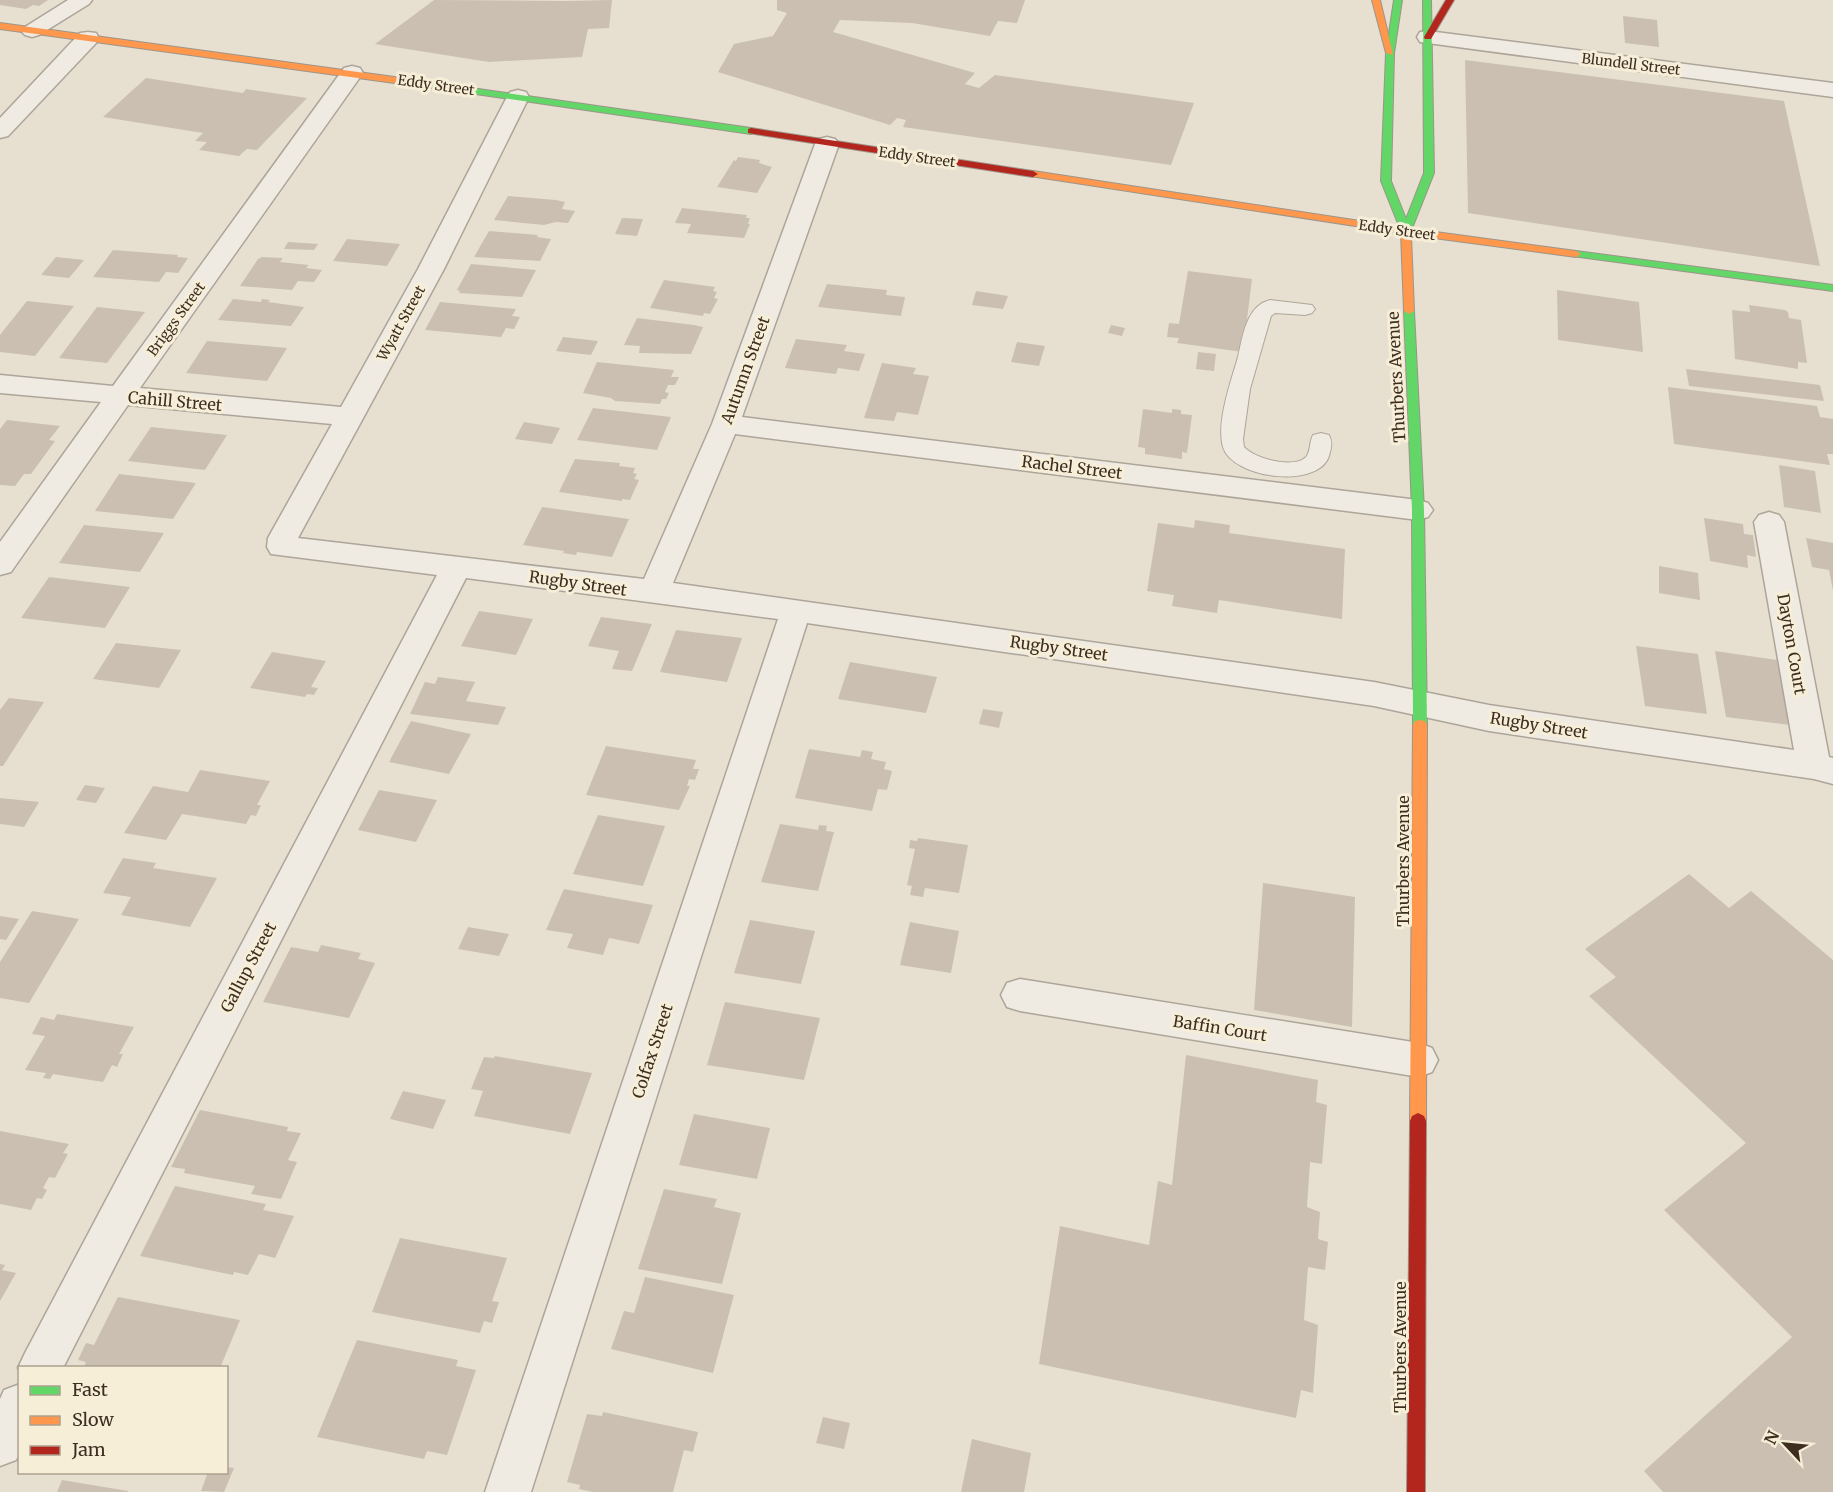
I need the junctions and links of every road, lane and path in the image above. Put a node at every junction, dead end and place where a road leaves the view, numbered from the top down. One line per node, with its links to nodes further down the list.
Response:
1 (82, 0): 7 (street)
2 (1376, 0): 10 (main road)
3 (1398, 0): 10 (main road, Thurbers Avenue)
4 (1427, 0): 8 (main road, Thurbers Avenue)
5 (1450, 0): 8 (main road)
6 (0, 26): 7 (main road, Eddy Street)
7 (32, 31): 9 (main road, Eddy Street)
8 (1428, 37): 12 (street, Blundell Street); 16 (main road, Thurbers Avenue)
9 (88, 38): 11 (main road, Eddy Street); 14 (street)
10 (1390, 53): 16 (main road, Thurbers Avenue)
11 (352, 73): 13 (main road, Eddy Street); 20 (street, Briggs Street)
12 (1833, 90)
13 (518, 97): 15 (main road, Eddy Street); 21 (street, Wyatt Street)
14 (0, 131)
15 (827, 144): 16 (main road, Eddy Street); 22 (street, Autumn Street)
16 (1406, 231): 17 (main road, Eddy Street); 24 (main road, Thurbers Avenue)
17 (1833, 288)
18 (1305, 309): 23 (lane)
19 (0, 384): 20 (street, Cahill Street)
20 (120, 396): 21 (street, Cahill Street); 27 (street, Briggs Street)
21 (350, 417): 26 (street, Wyatt Street)
22 (726, 424): 24 (street, Rachel Street); 29 (street, Autumn Street)
23 (1321, 440)
24 (1418, 510): 31 (main road, Thurbers Avenue)
25 (1769, 522): 32 (street, Dayton Court)
26 (282, 547): 28 (street, Rugby Street)
27 (0, 564)
28 (457, 566): 29 (street, Rugby Street); 35 (street, Gallup Street)
29 (653, 593): 30 (street, Rugby Street)
30 (796, 610): 31 (street, Rugby Street); 38 (street, Colfax Street)
31 (1420, 702): 32 (street, Rugby Street); 34 (main road, Thurbers Avenue)
32 (1824, 769)
33 (1020, 995): 34 (street, Baffin Court)
34 (1419, 1060): 39 (main road, Thurbers Avenue)
35 (41, 1366)
36 (18, 1410): 37 (street)
37 (0, 1444)
38 (508, 1492)
39 (1416, 1492)

